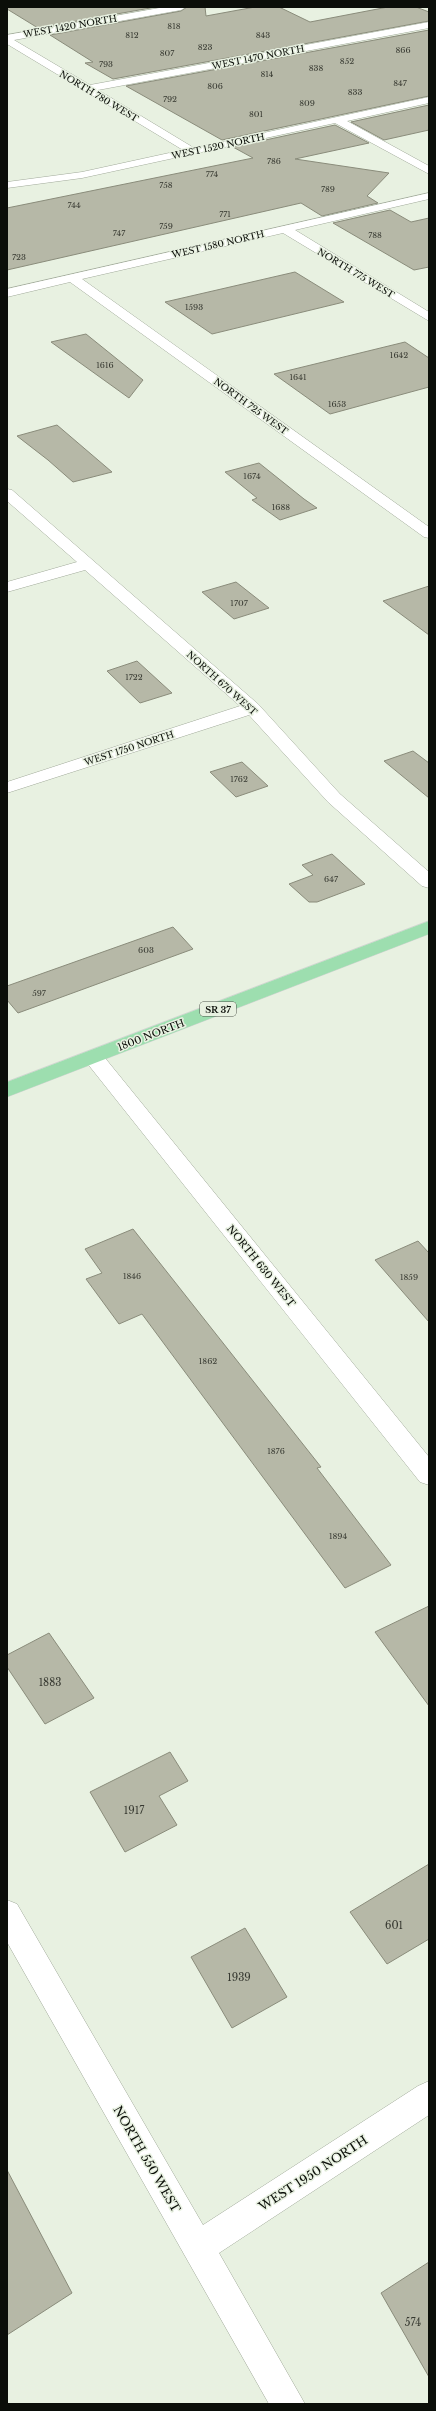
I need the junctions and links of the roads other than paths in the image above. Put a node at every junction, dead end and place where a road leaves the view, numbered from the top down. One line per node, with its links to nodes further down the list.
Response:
1 (181, 7): 2 (street, WEST 1420 NORTH)
2 (161, 9): 4 (street, WEST 1420 NORTH)
3 (429, 25): 5 (street, WEST 1470 NORTH)
4 (7, 39): 5 (street, NORTH 780 WEST)
5 (87, 89): 8 (street, NORTH 780 WEST)
6 (429, 100): 7 (street, WEST 1520 NORTH)
7 (337, 120): 8 (street, WEST 1520 NORTH); 9 (street)
8 (192, 151): 10 (street, WEST 1520 NORTH)
9 (429, 171)
10 (7, 185)
11 (429, 196): 12 (street, WEST 1580 NORTH)
12 (284, 229): 13 (street, WEST 1580 NORTH); 15 (street, NORTH 775 WEST)
13 (72, 278): 14 (street, WEST 1580 NORTH); 17 (street, NORTH 725 WEST)
14 (7, 293)
15 (429, 317)
16 (7, 493): 18 (street, NORTH 670 WEST)
17 (429, 534)
18 (88, 564): 19 (street); 20 (street, NORTH 670 WEST)
19 (7, 587)
20 (252, 708): 21 (street, WEST 1750 NORTH); 22 (street, NORTH 670 WEST)
21 (7, 788)
22 (429, 882)
23 (429, 927): 24 (main road, 1800 NORTH / SR 37)
24 (94, 1058): 25 (main road, 1800 NORTH / SR 37); 26 (street, NORTH 630 WEST)
25 (7, 1090)
26 (429, 1475)
27 (7, 1914): 29 (street, NORTH 550 WEST)
28 (429, 2097): 29 (street, WEST 1950 NORTH)
29 (197, 2248): 30 (street, NORTH 550 WEST)
30 (288, 2404)

